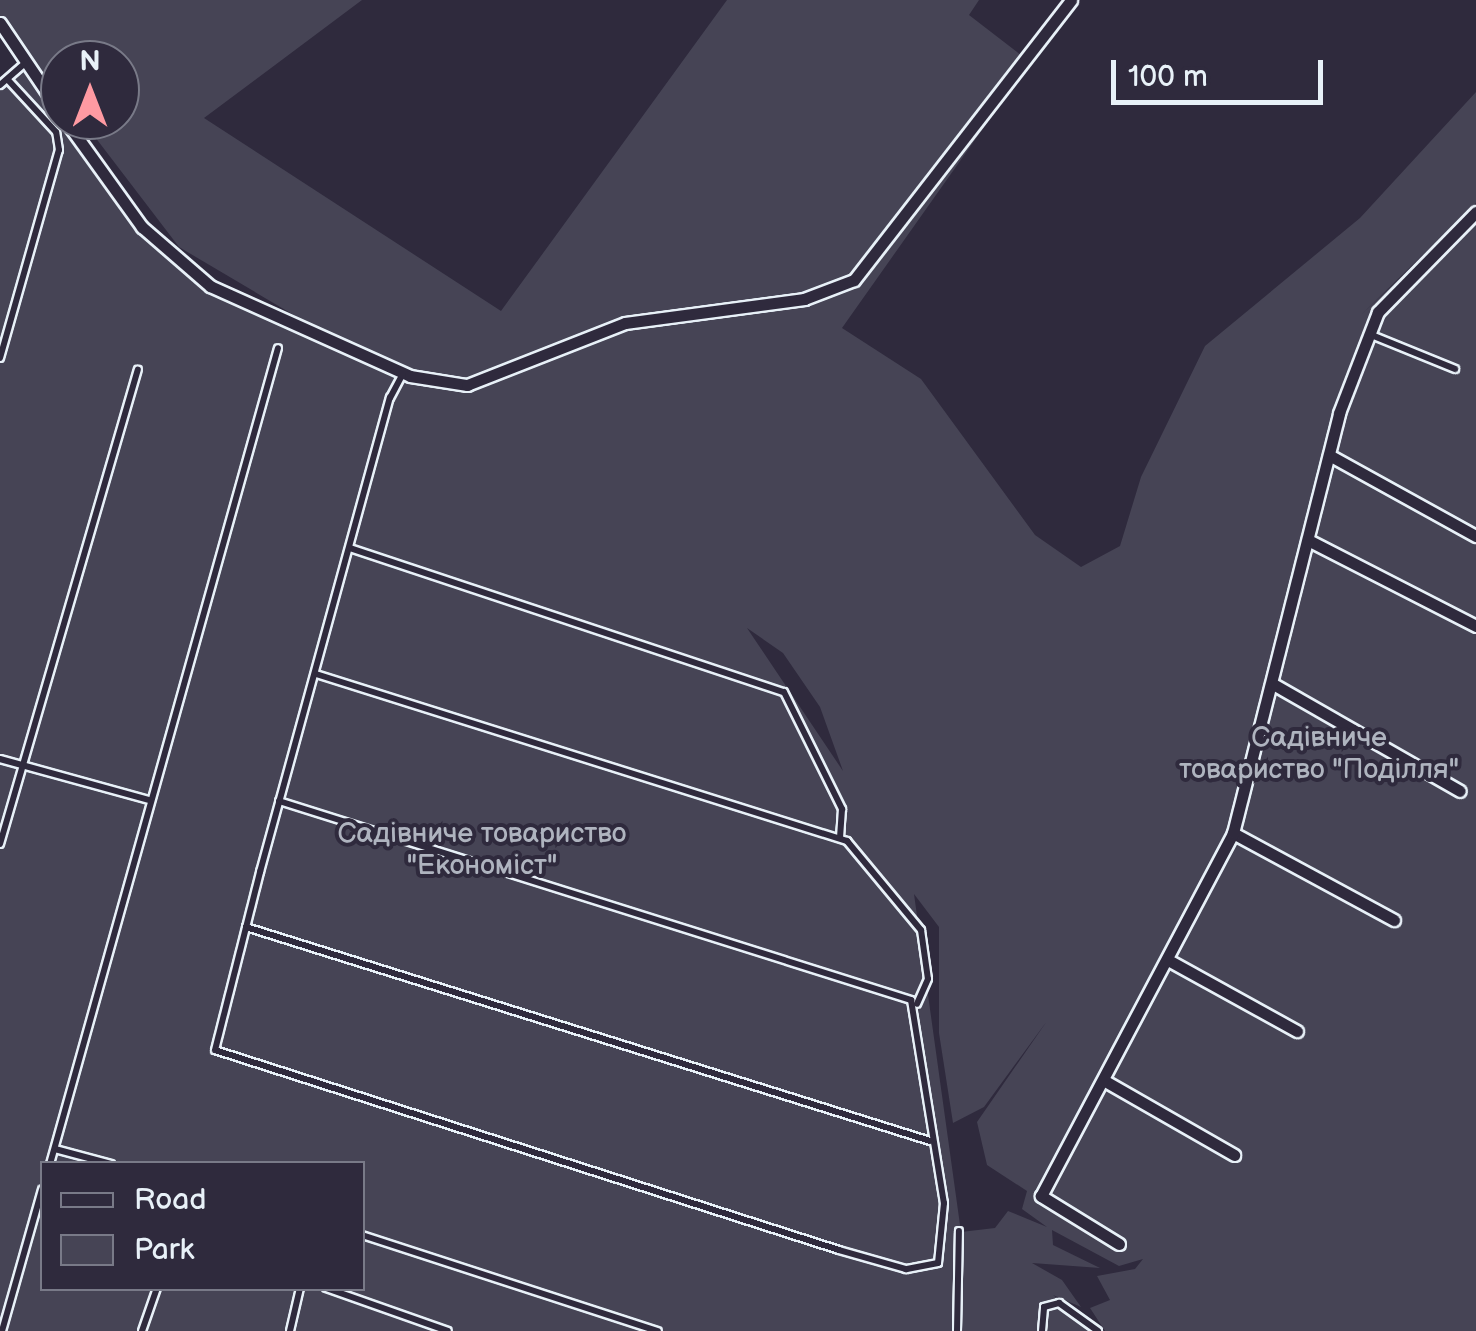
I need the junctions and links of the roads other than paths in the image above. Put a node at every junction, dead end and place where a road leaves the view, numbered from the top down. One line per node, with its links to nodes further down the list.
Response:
1 (1071, 0): 14 (street)
2 (0, 22): 3 (street)
3 (26, 61): 4 (lane); 5 (street)
4 (8, 80): 6 (lane); 11 (lane)
5 (40, 82)
6 (0, 85)
7 (79, 140): 14 (street)
8 (1476, 212): 9 (street)
9 (1368, 334): 12 (lane); 15 (street)
10 (278, 348): 25 (lane)
11 (0, 358)
12 (1455, 369)
13 (138, 370): 23 (lane)
14 (404, 373): 18 (lane)
15 (1329, 455): 16 (street); 17 (street)
16 (1476, 536)
17 (1308, 540): 19 (street); 21 (street)
18 (350, 548): 20 (lane); 28 (lane)
19 (1476, 626)
20 (316, 674): 26 (lane); 28 (lane)
21 (1273, 684): 24 (street); 27 (street)
22 (0, 759): 23 (lane)
23 (21, 765): 25 (lane); 29 (lane)
24 (1460, 791)
25 (149, 800): 37 (lane)
26 (280, 801): 31 (lane); 33 (lane)
27 (1233, 833): 30 (street); 32 (street)
28 (840, 838): 33 (lane)
29 (0, 844)
30 (1394, 920)
31 (246, 927): 36 (lane); 36 (lane)
32 (1170, 961): 34 (street); 35 (street)
33 (917, 1004): 36 (lane)
34 (1296, 1031)
35 (1105, 1081): 38 (street); 44 (street)
36 (930, 1141)
37 (55, 1149): 39 (lane); 40 (lane)
38 (1234, 1155)
39 (51, 1161)
40 (100, 1161)
41 (40, 1197): 49 (lane)
42 (959, 1231): 53 (lane)
43 (365, 1236): 52 (lane)
44 (1119, 1244)
45 (156, 1291): 50 (lane)
46 (299, 1291): 51 (lane)
47 (334, 1291): 48 (lane)
48 (443, 1330)
49 (2, 1331)
50 (142, 1331)
51 (290, 1331)
52 (658, 1331)
53 (957, 1331)
54 (1042, 1331): 55 (lane)
55 (1098, 1331)

